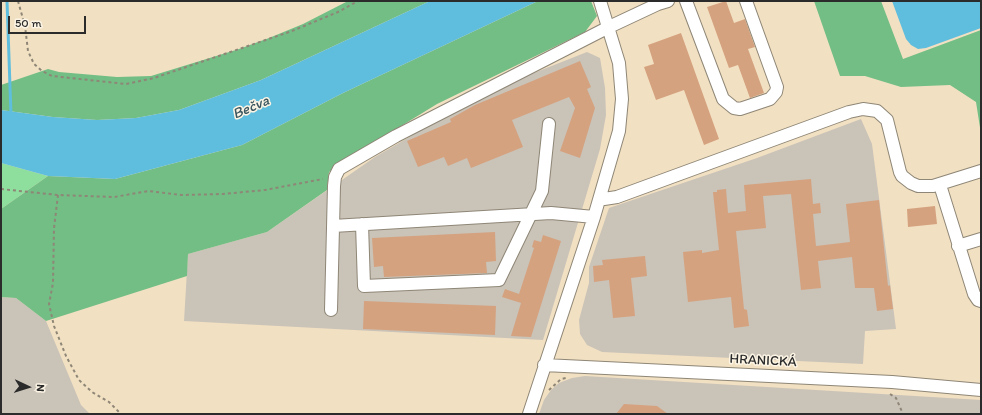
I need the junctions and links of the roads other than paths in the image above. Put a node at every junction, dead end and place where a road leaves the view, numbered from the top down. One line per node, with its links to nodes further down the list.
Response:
1 (668, 1): 5 (street)
2 (686, 1): 3 (street)
3 (746, 1)
4 (600, 3): 5 (street)
5 (609, 27): 9 (street); 13 (street)
6 (549, 124): 10 (street)
7 (981, 171): 8 (street)
8 (940, 185): 9 (street); 15 (street)
9 (600, 198): 11 (street)
10 (531, 215): 11 (street); 12 (street); 12 (street)
11 (594, 217): 18 (street)
12 (362, 224): 13 (street)
13 (334, 226): 17 (street)
14 (981, 239): 15 (street)
15 (958, 246): 16 (street)
16 (981, 301)
17 (331, 310)
18 (544, 366): 19 (street, HRANICKÁ); 20 (street)
19 (981, 390)
20 (528, 414)

